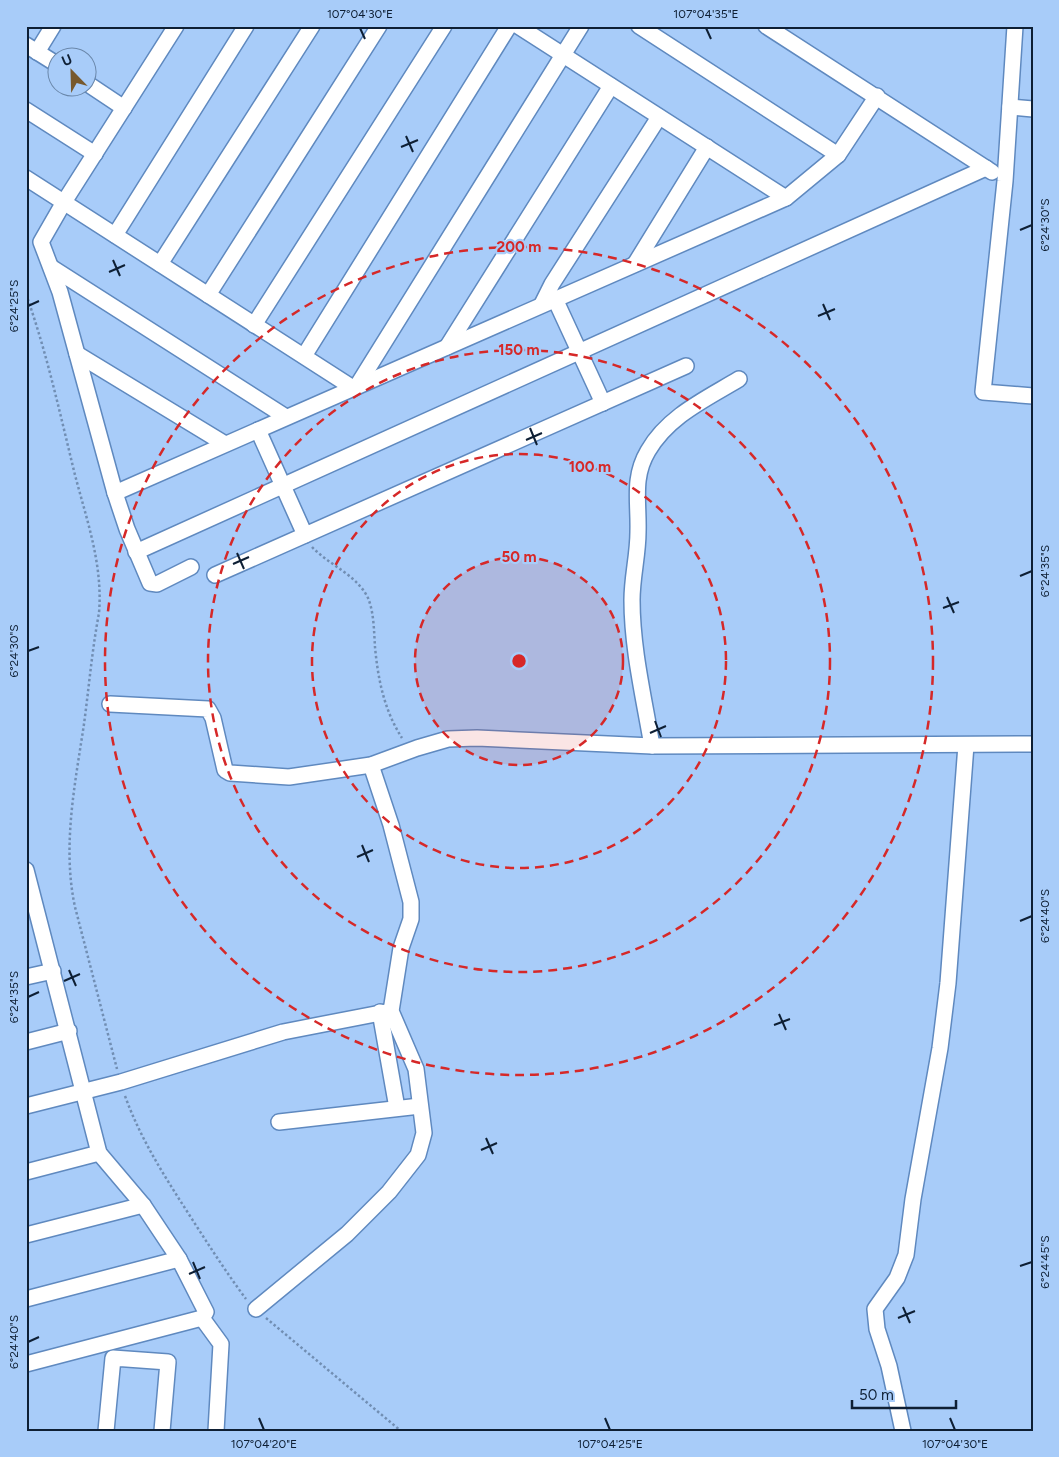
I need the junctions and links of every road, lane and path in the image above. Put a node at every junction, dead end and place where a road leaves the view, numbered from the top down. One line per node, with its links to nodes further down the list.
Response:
1 (53, 26): 13 (street)
2 (176, 26): 20 (street)
3 (246, 26): 32 (street)
4 (312, 26): 33 (street)
5 (379, 26): 37 (street)
6 (444, 26): 39 (street)
7 (509, 26): 43 (street)
8 (518, 26): 14 (street)
9 (581, 26): 14 (street)
10 (639, 26): 26 (street)
11 (766, 26): 18 (street)
12 (1015, 26): 19 (street)
13 (32, 48): 15 (street)
14 (563, 55): 16 (street); 46 (street)
15 (48, 58)
16 (611, 86): 23 (street); 40 (street)
17 (98, 91): 20 (street)
18 (877, 96): 26 (street); 27 (street)
19 (1010, 107): 21 (street); 29 (street)
20 (124, 108): 25 (street)
21 (1033, 109)
22 (26, 110): 25 (street)
23 (660, 117): 24 (street); 38 (street)
24 (706, 147): 30 (street); 34 (street)
25 (95, 154): 31 (street)
26 (838, 155): 30 (street)
27 (986, 168): 29 (street); 41 (street)
28 (26, 178): 31 (street)
29 (1005, 181): 47 (street)
30 (786, 198): 34 (street)
31 (64, 202): 32 (street); 35 (street)
32 (115, 235): 33 (street)
33 (160, 264): 37 (street)
34 (635, 264): 38 (street)
35 (51, 267): 42 (street); 49 (street)
36 (26, 294): 71 (path)
37 (208, 295): 39 (street)
38 (549, 302): 40 (street); 41 (street)
39 (254, 324): 43 (street)
40 (447, 346): 46 (street)
41 (579, 352): 48 (street); 52 (street)
42 (77, 354): 51 (street); 53 (street)
43 (304, 356): 46 (street)
44 (686, 366): 48 (street)
45 (739, 379): 61 (street)
46 (355, 387): 49 (street)
47 (1033, 396)
48 (603, 403): 54 (street)
49 (286, 417): 50 (street)
50 (258, 430): 51 (street); 52 (street)
51 (224, 444): 53 (street)
52 (283, 486): 54 (street); 55 (street)
53 (115, 493): 55 (street)
54 (304, 536): 57 (street); 62 (path)
55 (136, 552): 56 (street)
56 (191, 567)
57 (215, 575)
58 (110, 704): 63 (street)
59 (1033, 744): 60 (street)
60 (966, 745): 61 (street); 90 (street)
61 (652, 746): 62 (street)
62 (410, 750): 63 (street)
63 (371, 765): 68 (street)
64 (26, 870): 65 (street)
65 (32, 914): 66 (street)
66 (53, 971): 67 (street); 69 (street)
67 (26, 978)
68 (386, 1011): 71 (street); 74 (street); 75 (street)
69 (69, 1031): 70 (street); 72 (street)
70 (26, 1042)
71 (121, 1082): 72 (street); 83 (path)
72 (84, 1091): 73 (street); 77 (street)
73 (26, 1106)
74 (420, 1106): 75 (street); 83 (street)
75 (397, 1108): 76 (street)
76 (279, 1122)
77 (99, 1154): 78 (street); 79 (street)
78 (26, 1172)
79 (142, 1205): 80 (street); 81 (street)
80 (26, 1235)
81 (179, 1259): 82 (street); 84 (street)
82 (26, 1299)
83 (256, 1309): 89 (path)
84 (202, 1318): 85 (street); 88 (street)
85 (26, 1364)
86 (106, 1431): 87 (street)
87 (162, 1431)
88 (216, 1431)
89 (401, 1431)
90 (903, 1431)

